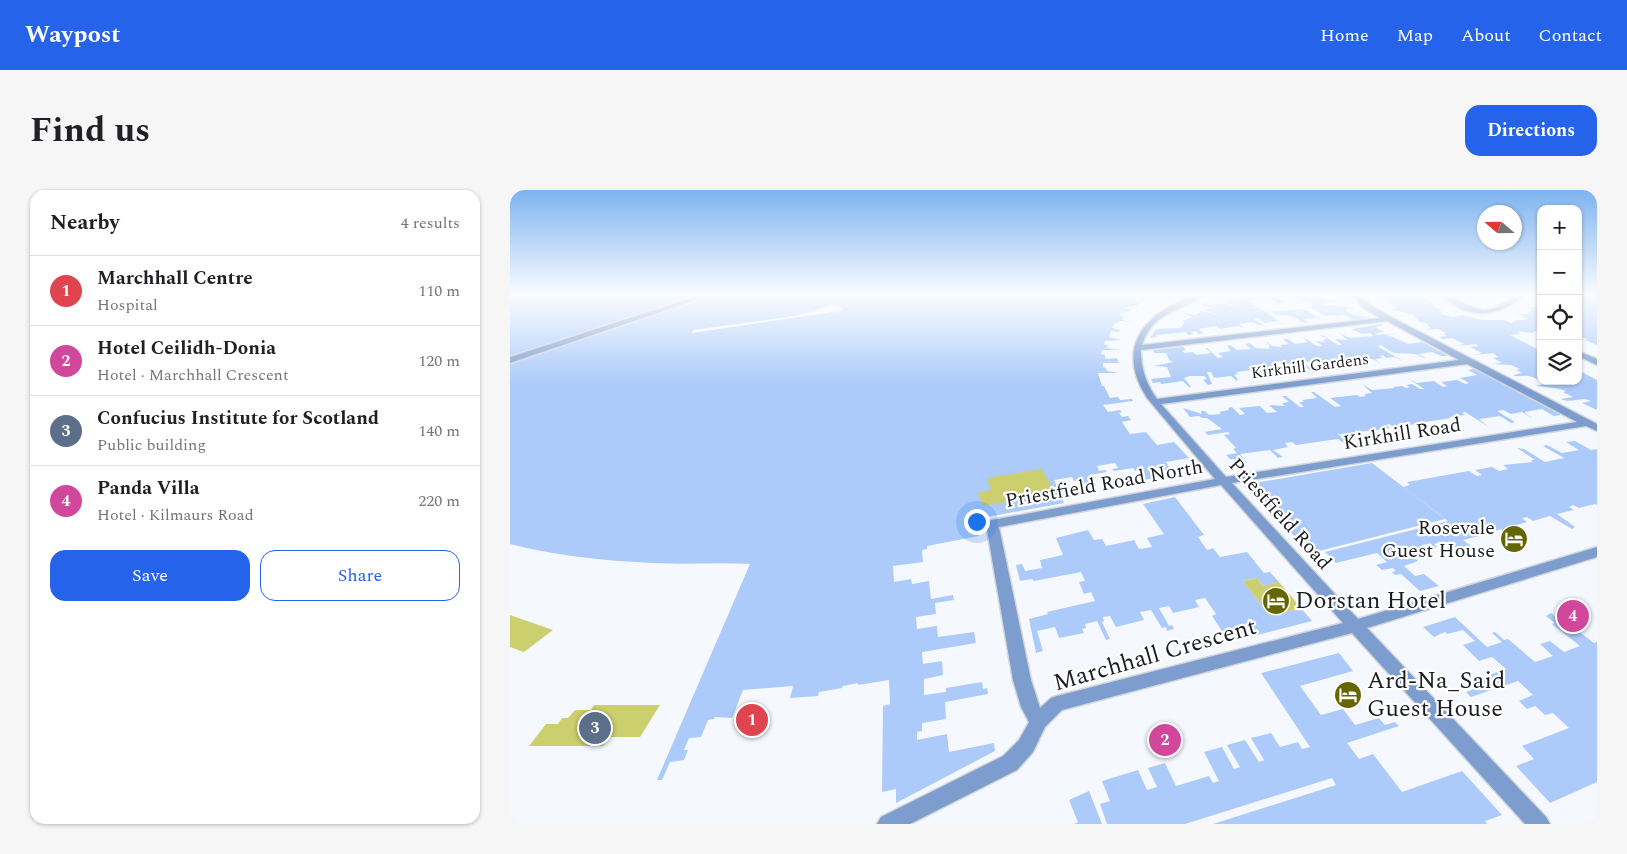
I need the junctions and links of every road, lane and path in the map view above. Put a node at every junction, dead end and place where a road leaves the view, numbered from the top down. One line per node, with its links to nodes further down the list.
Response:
1 (618, 325): 7 (street)
2 (1150, 325): 5 (street)
3 (1340, 325): 5 (street)
4 (1399, 325): 8 (street)
5 (1137, 348): 10 (street, Priestfield Road)
6 (1582, 355): 9 (street)
7 (510, 360)
8 (1468, 361): 10 (street, Kirkhill Gardens); 11 (street)
9 (1597, 362)
10 (1155, 402): 12 (street, Priestfield Road)
11 (1592, 426): 12 (street, Kirkhill Road)
12 (1223, 481): 14 (street, Priestfield Road); 15 (street, Priestfield Road North)
13 (1597, 552): 14 (street, Marchhall Crescent)
14 (1355, 626): 15 (street, Marchhall Crescent); 17 (street, Priestfield Road)
15 (1039, 721): 16 (street, Marchhall Crescent)
16 (888, 824)
17 (1539, 824)

